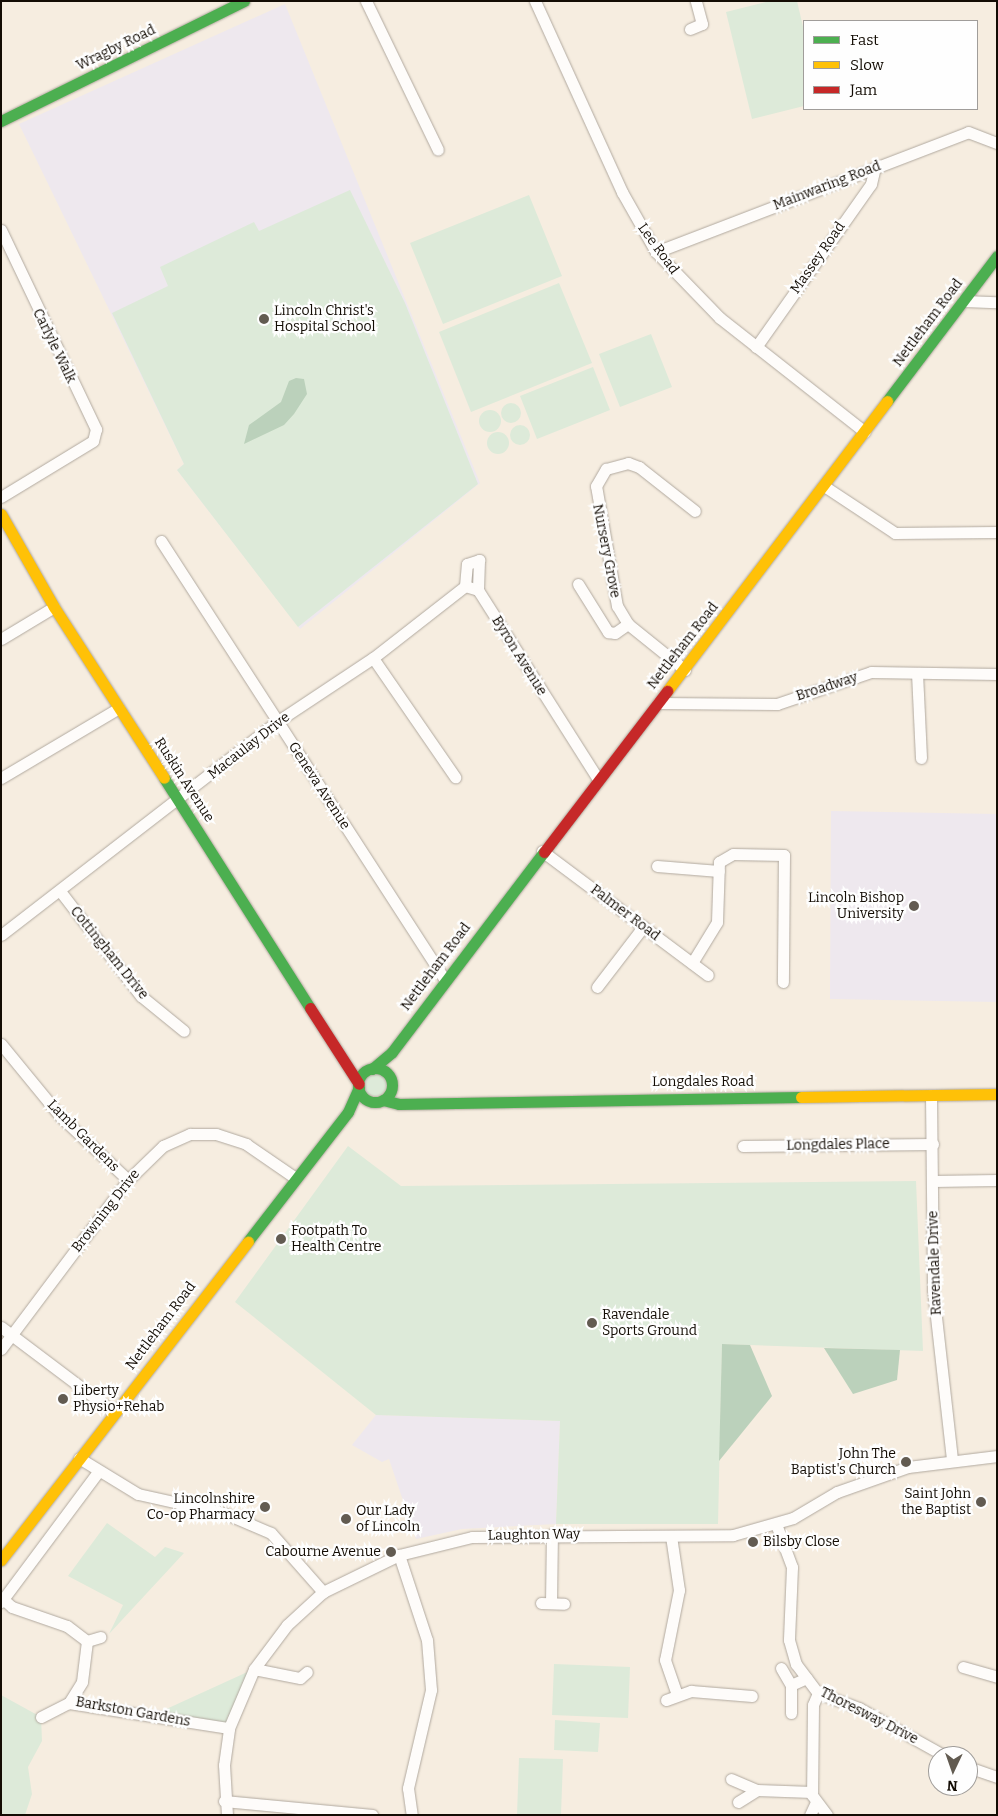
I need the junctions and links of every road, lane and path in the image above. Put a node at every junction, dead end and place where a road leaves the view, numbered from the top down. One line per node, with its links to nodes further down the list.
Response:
1 (244, 1): 6 (main road, Wragby Road)
2 (366, 1): 8 (street)
3 (535, 1): 11 (street, Lee Road)
4 (696, 1): 5 (street)
5 (690, 29)
6 (1, 121)
7 (997, 143): 9 (street, Mainwaring Road)
8 (438, 150)
9 (875, 167): 11 (street, Mainwaring Road); 15 (street, Massey Road)
10 (1, 230): 18 (street, Carlyle Walk)
11 (656, 252): 15 (street, Lee Road)
12 (997, 256): 13 (main road, Nettleham Road)
13 (963, 301): 14 (street); 16 (main road, Nettleham Road)
14 (997, 302)
15 (756, 347): 16 (street, Lee Road)
16 (865, 432): 17 (main road, Nettleham Road)
17 (824, 486): 21 (street); 30 (main road, Nettleham Road)
18 (1, 497)
19 (695, 511): 27 (street, Nursery Grove)
20 (1, 514): 26 (main road, Ruskin Avenue)
21 (997, 532)
22 (161, 541): 35 (street, Geneva Avenue)
23 (578, 584): 27 (street)
24 (465, 586): 25 (street); 25 (street); 29 (street, Macaulay Drive)
25 (478, 590): 39 (street, Byron Avenue)
26 (54, 607): 28 (street); 34 (main road, Ruskin Avenue)
27 (628, 624): 30 (street, Nursery Grove)
28 (1, 638)
29 (373, 658): 35 (street, Macaulay Drive); 37 (street)
30 (685, 670): 33 (main road, Nettleham Road)
31 (917, 673): 32 (street, Broadway); 33 (street, Broadway); 36 (street)
32 (997, 674)
33 (658, 703): 39 (main road, Nettleham Road)
34 (119, 708): 38 (street); 40 (main road, Ruskin Avenue)
35 (278, 721): 40 (street, Macaulay Drive); 49 (street, Geneva Avenue)
36 (921, 758)
37 (454, 777)
38 (1, 778)
39 (598, 779): 41 (main road, Nettleham Road)
40 (181, 801): 44 (street, Macaulay Drive); 55 (main road, Ruskin Avenue)
41 (542, 851): 45 (street, Palmer Road); 49 (main road, Nettleham Road)
42 (657, 866): 43 (street)
43 (719, 871): 47 (street); 50 (street)
44 (60, 891): 46 (street, Macaulay Drive); 52 (street, Cottingham Drive)
45 (643, 927): 47 (street, Palmer Road); 51 (street)
46 (1, 935)
47 (692, 963): 48 (street, Palmer Road)
48 (708, 974)
49 (445, 980): 54 (main road, Nettleham Road)
50 (783, 982)
51 (597, 987)
52 (184, 1030)
53 (1, 1044): 67 (street, Lamb Gardens)
54 (392, 1052): 56 (main road, Nettleham Road); 57 (main road)
55 (347, 1060): 56 (main road); 58 (main road, Ruskin Avenue)
56 (371, 1069): 57 (main road); 58 (main road, Nettleham Road)
57 (391, 1080): 61 (main road); 62 (main road)
58 (359, 1086): 62 (main road, Ruskin Avenue); 63 (main road, Nettleham Road)
59 (997, 1094): 60 (main road, Longdales Road)
60 (931, 1096): 61 (main road, Longdales Road); 64 (street, Ravendale Drive)
61 (410, 1100): 62 (main road, Longdales Road)
62 (378, 1101): 63 (main road, Nettleham Road)
63 (348, 1112): 66 (main road, Nettleham Road)
64 (933, 1144): 65 (street, Longdales Place); 69 (street, Ravendale Drive)
65 (743, 1146)
66 (294, 1177): 67 (street, Browning Drive); 73 (main road, Nettleham Road)
67 (128, 1180): 71 (street, Browning Drive)
68 (997, 1180): 69 (street)
69 (933, 1181): 76 (street, Ravendale Drive)
70 (1, 1326): 71 (street)
71 (12, 1334): 72 (street, Browning Drive); 73 (street)
72 (1, 1348)
73 (114, 1412): 75 (main road, Nettleham Road)
74 (997, 1456): 76 (street, Laughton Way)
75 (79, 1458): 77 (street); 82 (main road, Nettleham Road)
76 (952, 1460): 78 (street, Laughton Way)
77 (98, 1472): 83 (street); 84 (street)
78 (776, 1524): 80 (street, Laughton Way); 92 (street, Thoresway Drive)
79 (552, 1534): 80 (street, Laughton Way); 81 (street, Laughton Way); 85 (street)
80 (671, 1536): 96 (street)
81 (400, 1555): 83 (street, Laughton Way); 111 (street)
82 (1, 1560)
83 (323, 1592): 89 (street, Laughton Way)
84 (2, 1600): 87 (street)
85 (564, 1604)
86 (100, 1637): 87 (street)
87 (87, 1642): 97 (street, Barkston Gardens)
88 (963, 1667): 91 (street)
89 (254, 1668): 93 (street); 100 (street, Laughton Way)
90 (781, 1668): 94 (street)
91 (997, 1677)
92 (807, 1678): 94 (street); 95 (street, Thoresway Drive)
93 (303, 1679)
94 (791, 1685): 98 (street)
95 (818, 1693): 101 (street, Thoresway Drive); 106 (street)
96 (752, 1696)
97 (70, 1703): 99 (street); 100 (street, Barkston Gardens)
98 (791, 1713)
99 (41, 1717)
100 (229, 1728): 107 (street, Laughton Way)
101 (928, 1747)
102 (978, 1770): 103 (street)
103 (997, 1777)
104 (731, 1779): 105 (street)
105 (757, 1790): 106 (street); 108 (street)
106 (814, 1797): 112 (street); 113 (street)
107 (224, 1801): 109 (street, Laughton Way); 110 (street)
108 (738, 1802)
109 (226, 1815)
110 (372, 1815)
111 (412, 1815)
112 (810, 1815)
113 (827, 1815)

